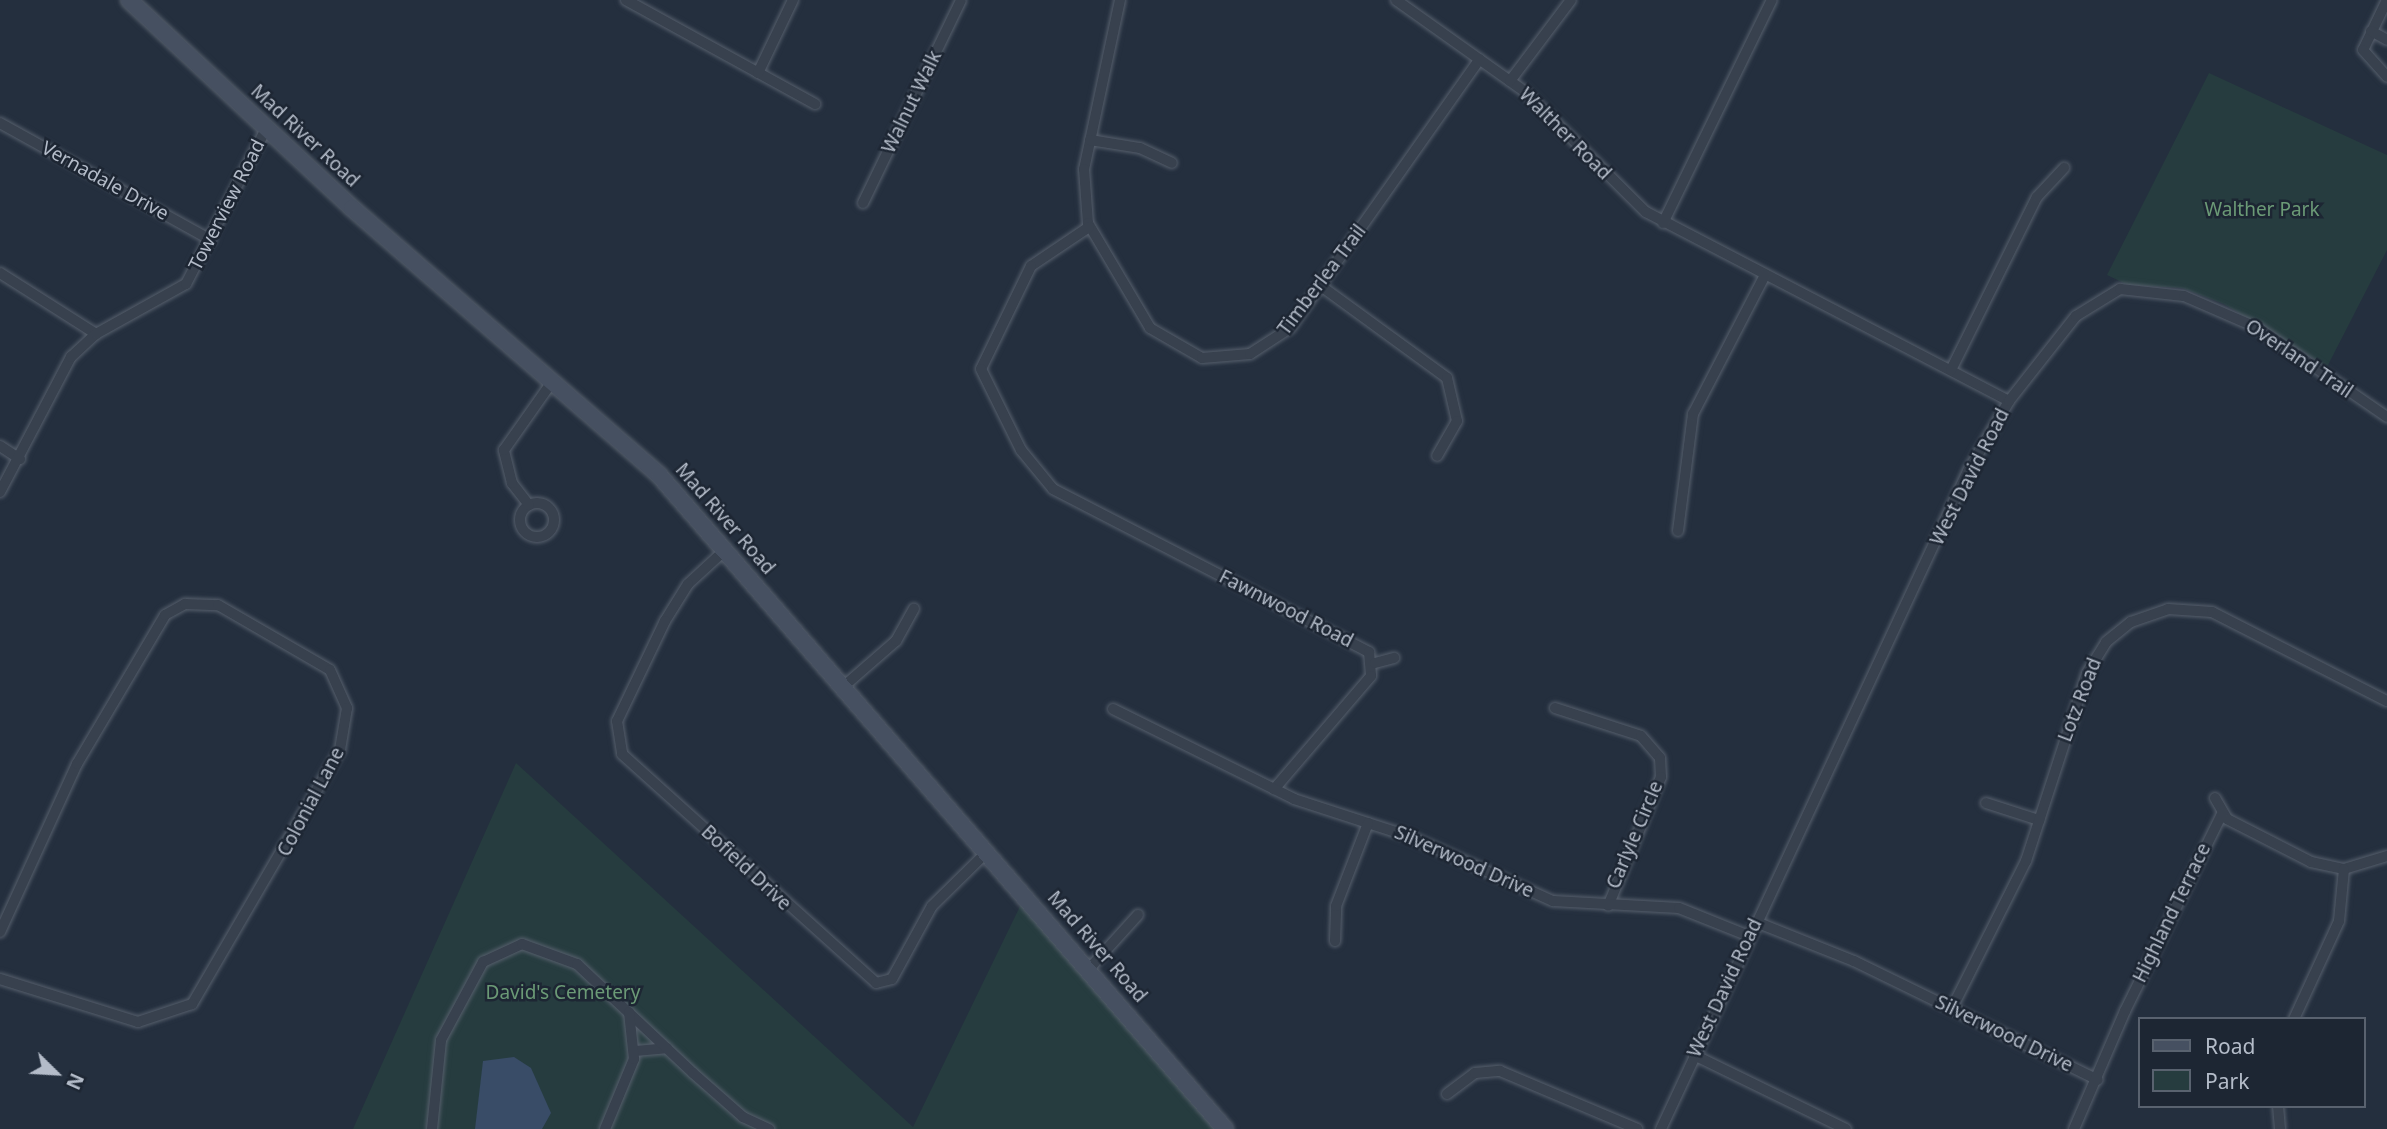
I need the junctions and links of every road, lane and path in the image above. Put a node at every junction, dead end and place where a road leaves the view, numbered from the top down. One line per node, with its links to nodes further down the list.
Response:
1 (128, 0): 18 (street, Mad River Road)
2 (626, 0): 13 (street)
3 (793, 0): 13 (street)
4 (961, 0): 22 (street, Walnut Walk)
5 (1120, 0): 19 (street, Timberlea Trail)
6 (1396, 0): 12 (street, Walther Road)
7 (1570, 0): 15 (street)
8 (1772, 0): 23 (street)
9 (2387, 0): 10 (street)
10 (2371, 31): 11 (street); 14 (street)
11 (2387, 40)
12 (1480, 59): 15 (street, Walther Road); 28 (street, Timberlea Trail)
13 (758, 73): 16 (street)
14 (2387, 77)
15 (1510, 81): 23 (street, Walther Road)
16 (815, 104)
17 (0, 122): 25 (street, Vernadale Drive)
18 (266, 130): 25 (street, Towerview Road); 31 (street, Mad River Road)
19 (1090, 140): 20 (street); 24 (street, Timberlea Trail)
20 (1172, 163)
21 (2064, 169): 30 (street)
22 (863, 203)
23 (1663, 223): 27 (street, West David Road)
24 (1089, 227): 28 (street, Timberlea Trail); 43 (street, Fawnwood Road)
25 (211, 240): 29 (street, Towerview Road)
26 (0, 273): 29 (street)
27 (1765, 275): 30 (street, West David Road); 39 (street)
28 (1321, 286): 35 (street)
29 (96, 334): 36 (street, Towerview Road)
30 (1951, 370): 32 (street, West David Road)
31 (552, 382): 38 (street); 40 (street, Mad River Road)
32 (2009, 401): 33 (street, Overland Trail); 59 (street, West David Road)
33 (2387, 417)
34 (0, 446): 36 (street)
35 (1437, 456)
36 (20, 459): 37 (street, Towerview Road)
37 (0, 492)
38 (529, 505)
39 (1678, 531)
40 (725, 550): 44 (street, Mad River Road); 54 (street, Bofield Drive)
41 (914, 609): 44 (street)
42 (1394, 658): 43 (street)
43 (1375, 663): 48 (street)
44 (843, 687): 54 (street, Mad River Road)
45 (2387, 701): 52 (street, Lotz Road)
46 (1555, 708): 57 (street, Carlyle Circle)
47 (1113, 709): 48 (street, Silverwood Drive)
48 (1274, 789): 53 (street, Silverwood Drive)
49 (2215, 798): 51 (street)
50 (1986, 803): 52 (street)
51 (2222, 814): 56 (street); 71 (street, Highland Terrace)
52 (2039, 820): 65 (street, Lotz Road)
53 (1368, 823): 57 (street, Silverwood Drive); 62 (street)
54 (987, 852): 63 (street, Mad River Road)
55 (2387, 856): 56 (street)
56 (2344, 869): 67 (street)
57 (1608, 906): 61 (street, Silverwood Drive)
58 (1138, 915): 63 (street)
59 (1756, 922): 61 (street, West David Road); 65 (street, Silverwood Drive)
60 (0, 932): 64 (street, Colonial Lane)
61 (1749, 936): 70 (street, West David Road)
62 (1335, 941)
63 (1089, 969): 77 (street, Mad River Road)
64 (0, 979)
65 (1952, 1008): 71 (street, Silverwood Drive)
66 (629, 1012): 68 (street); 69 (street); 74 (street)
67 (2295, 1017)
68 (667, 1048): 69 (street); 76 (street)
69 (635, 1051): 75 (street)
70 (1694, 1055): 79 (street, West David Road); 80 (street)
71 (2098, 1080): 81 (street, Highland Terrace)
72 (1447, 1094): 78 (street)
73 (2278, 1108): 82 (street)
74 (432, 1129)
75 (605, 1129)
76 (769, 1129)
77 (1225, 1129)
78 (1637, 1129)
79 (1661, 1129)
80 (1846, 1129)
81 (2074, 1129)
82 (2280, 1129)

